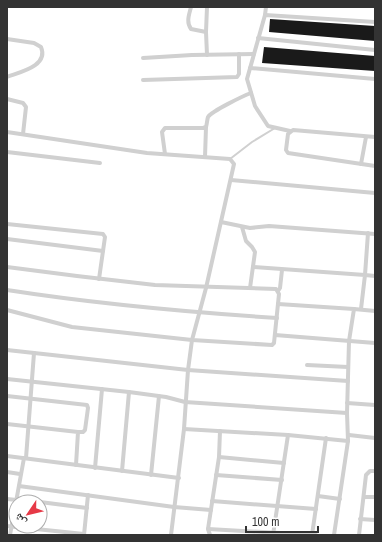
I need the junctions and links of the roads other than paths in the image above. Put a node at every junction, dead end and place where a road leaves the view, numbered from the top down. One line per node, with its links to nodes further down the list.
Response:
1 (191, 7): 6 (street)
2 (207, 7): 6 (street)
3 (266, 7): 4 (street)
4 (266, 14): 5 (street); 7 (street)
5 (375, 22)
6 (206, 32): 12 (street)
7 (258, 38): 9 (street); 11 (street)
8 (7, 39): 15 (street)
9 (375, 50)
10 (239, 54): 11 (street); 12 (street); 17 (street)
11 (254, 54): 14 (street)
12 (207, 55): 13 (street)
13 (142, 58)
14 (250, 68): 16 (street); 18 (street)
15 (7, 77)
16 (375, 79)
17 (143, 80)
18 (251, 93): 20 (street); 21 (street)
19 (7, 99): 24 (street)
20 (206, 127): 28 (street); 29 (street)
21 (275, 128): 22 (street); 30 (lane)
22 (290, 131): 25 (street); 32 (street)
23 (7, 132): 24 (street)
24 (22, 134): 28 (street)
25 (366, 137): 26 (street); 32 (street)
26 (375, 137)
27 (7, 152): 31 (street)
28 (165, 154): 29 (street)
29 (205, 158): 30 (street)
30 (230, 159): 34 (street)
31 (100, 163)
32 (361, 164): 33 (street)
33 (375, 166)
34 (230, 180): 35 (street); 36 (street)
35 (375, 193)
36 (221, 222): 38 (street); 49 (street)
37 (7, 224): 42 (street)
38 (242, 227): 39 (street); 44 (street)
39 (368, 233): 40 (street); 46 (street)
40 (375, 234)
41 (7, 239): 42 (street)
42 (103, 251): 48 (street)
43 (7, 267): 48 (street)
44 (253, 267): 45 (street); 50 (street)
45 (282, 270): 46 (street); 52 (street)
46 (365, 275): 47 (street); 55 (street)
47 (375, 276)
48 (99, 279): 49 (street)
49 (206, 288): 50 (street); 58 (street)
50 (250, 288): 52 (street)
51 (7, 290): 58 (street)
52 (278, 292): 53 (street)
53 (278, 304): 54 (street); 59 (street)
54 (354, 309): 55 (street); 62 (street)
55 (361, 309): 57 (street)
56 (7, 310): 61 (street)
57 (375, 311)
58 (198, 313): 59 (street); 61 (street)
59 (277, 318): 60 (street)
60 (275, 335): 61 (street); 62 (street)
61 (192, 340): 68 (street)
62 (349, 341): 63 (street); 67 (street)
63 (375, 343)
64 (7, 350): 65 (street)
65 (34, 353): 68 (street); 70 (street)
66 (307, 365): 67 (street)
67 (348, 367): 71 (street)
68 (188, 370): 71 (street); 77 (street)
69 (7, 379): 70 (street)
70 (32, 381): 72 (street); 76 (street)
71 (348, 381): 78 (street)
72 (102, 389): 73 (street); 96 (street)
73 (129, 392): 75 (street); 97 (street)
74 (7, 396): 76 (street)
75 (159, 396): 77 (street); 102 (street)
76 (31, 399): 82 (street); 85 (street)
77 (186, 402): 80 (street); 83 (street)
78 (347, 403): 79 (street); 80 (street)
79 (375, 406)
80 (347, 413): 87 (street)
81 (7, 424): 82 (street)
82 (29, 426): 85 (street); 93 (street)
83 (184, 429): 84 (street); 103 (street)
84 (220, 431): 86 (street); 92 (street)
85 (78, 432): 95 (street)
86 (288, 435): 88 (street); 94 (street)
87 (349, 435): 89 (street); 90 (street)
88 (326, 438): 90 (street); 108 (street)
89 (375, 438)
90 (348, 441): 111 (street)
91 (7, 456): 93 (street)
92 (219, 456): 94 (street); 101 (street)
93 (25, 458): 95 (street); 100 (street)
94 (284, 463): 104 (street)
95 (76, 465): 96 (street)
96 (95, 468): 97 (street)
97 (122, 471): 102 (street)
98 (375, 471): 109 (street)
99 (7, 472): 100 (street)
100 (20, 474): 105 (street)
101 (216, 474): 104 (street); 112 (street)
102 (151, 475): 103 (street)
103 (179, 478): 114 (street)
104 (282, 480): 115 (street)
105 (19, 486): 106 (street); 107 (street)
106 (17, 494)
107 (88, 495): 114 (street); 116 (street)
108 (318, 496): 111 (street); 117 (street)
109 (364, 497): 110 (street); 119 (street)
110 (375, 497)
111 (340, 499): 128 (street)
112 (212, 501): 115 (street); 118 (street)
113 (48, 503): 116 (street)
114 (174, 507): 118 (street); 125 (street)
115 (277, 507): 117 (street); 123 (street)
116 (87, 508): 124 (street)
117 (316, 509): 127 (street)
118 (211, 510): 121 (street)
119 (360, 519): 120 (street); 129 (street)
120 (375, 520)
121 (208, 529): 123 (street); 126 (street)
122 (48, 531): 124 (street)
123 (273, 534): 127 (street)
124 (84, 535)
125 (171, 535)
126 (210, 535)
127 (313, 535)
128 (334, 535)
129 (359, 535)

